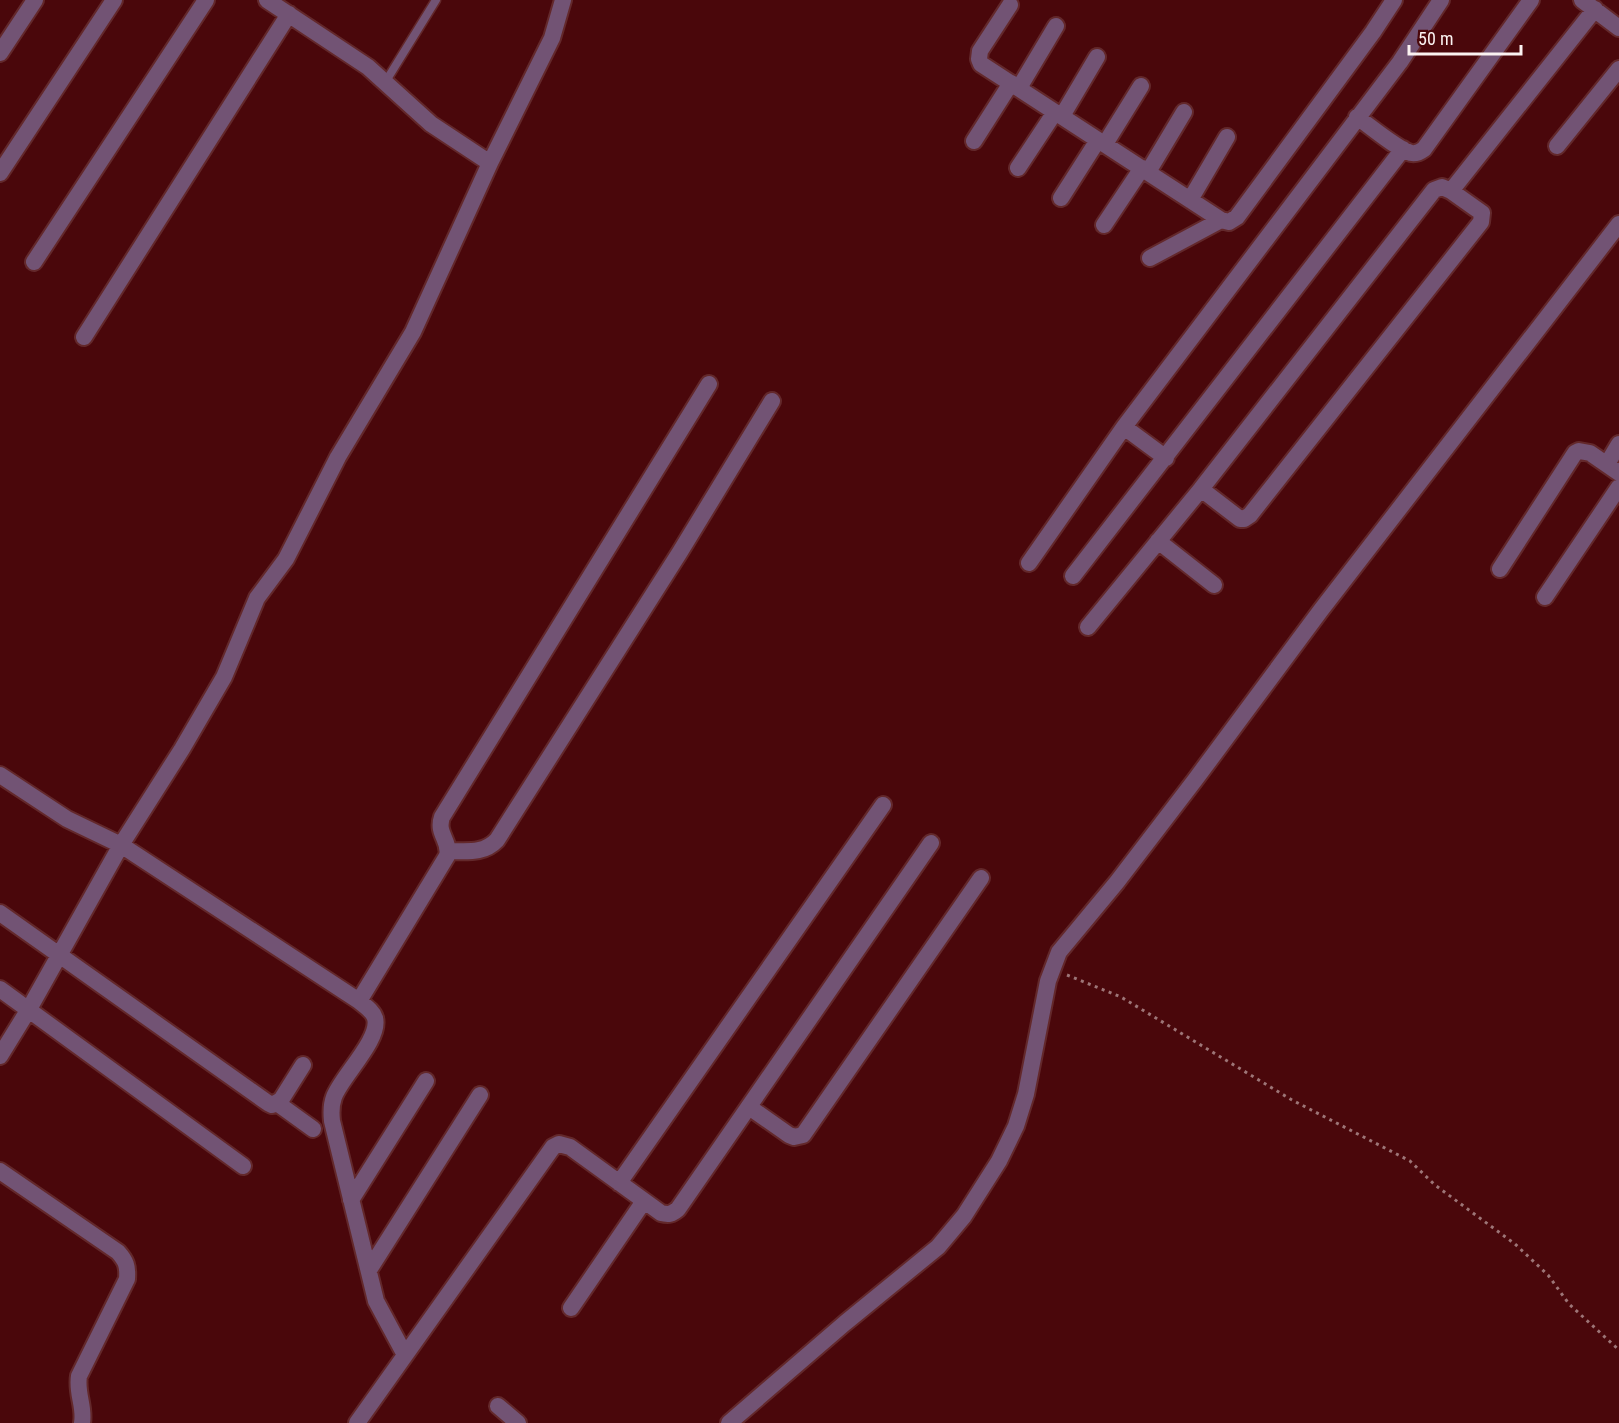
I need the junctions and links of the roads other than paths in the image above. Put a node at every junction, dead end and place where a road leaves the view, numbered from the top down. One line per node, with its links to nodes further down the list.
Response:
1 (35, 0): 14 (street)
2 (114, 0): 31 (street)
3 (206, 0): 39 (street)
4 (267, 0): 11 (street)
5 (436, 0): 17 (lane)
6 (563, 0): 28 (street)
7 (1394, 0): 35 (street)
8 (1441, 0): 22 (street)
9 (1531, 0): 27 (street)
10 (1010, 5): 18 (street)
11 (290, 14): 17 (street); 40 (street)
12 (1605, 14): 32 (street)
13 (1056, 26): 18 (street)
14 (0, 53)
15 (1097, 57): 21 (street)
16 (1619, 69): 26 (street)
17 (386, 81): 28 (street)
18 (1015, 86): 21 (street); 24 (street)
19 (1141, 86): 25 (street)
20 (1184, 112): 30 (street)
21 (1059, 114): 25 (street); 29 (street)
22 (1358, 117): 27 (street); 43 (street)
23 (1227, 137): 34 (street)
24 (974, 141)
25 (1101, 142): 30 (street); 33 (street)
26 (1557, 146)
27 (1403, 149): 45 (street)
28 (490, 163): 59 (street)
29 (1018, 168)
30 (1145, 170): 34 (street); 37 (street)
31 (0, 173)
32 (1451, 191): 48 (street); 48 (street)
33 (1061, 198)
34 (1190, 200): 35 (street)
35 (1221, 220): 38 (street)
36 (1619, 224): 86 (street)
37 (1104, 225)
38 (1150, 258)
39 (34, 262)
40 (84, 337)
41 (710, 384): 60 (street)
42 (772, 401): 60 (street)
43 (1124, 427): 45 (street); 50 (street)
44 (1619, 444): 46 (street)
45 (1166, 458): 52 (street)
46 (1613, 469): 51 (street)
47 (1619, 487): 54 (street)
48 (1202, 489): 49 (street)
49 (1158, 541): 53 (street); 55 (street)
50 (1029, 563)
51 (1500, 568)
52 (1073, 576)
53 (1214, 585)
54 (1545, 597)
55 (1088, 627)
56 (0, 775): 59 (street)
57 (883, 805): 76 (street)
58 (931, 843): 72 (street)
59 (121, 845): 63 (street); 65 (street)
60 (449, 851): 65 (street)
61 (981, 878): 72 (street)
62 (0, 913): 63 (street)
63 (60, 954): 66 (street); 71 (street)
64 (0, 989): 66 (street)
65 (359, 1001): 77 (street)
66 (29, 1009): 67 (street); 74 (street)
67 (0, 1056)
68 (303, 1065): 71 (street)
69 (426, 1081): 77 (street)
70 (480, 1095): 79 (street)
71 (277, 1103): 73 (street)
72 (748, 1107): 78 (street)
73 (313, 1129)
74 (243, 1166)
75 (0, 1171): 84 (street)
76 (619, 1183): 78 (street); 81 (street)
77 (351, 1200): 79 (street)
78 (644, 1200): 80 (street)
79 (369, 1270): 81 (street)
80 (571, 1308)
81 (405, 1355): 83 (street)
82 (498, 1406): 85 (street)
83 (362, 1421)
84 (82, 1423)
85 (518, 1423)
86 (729, 1423)

